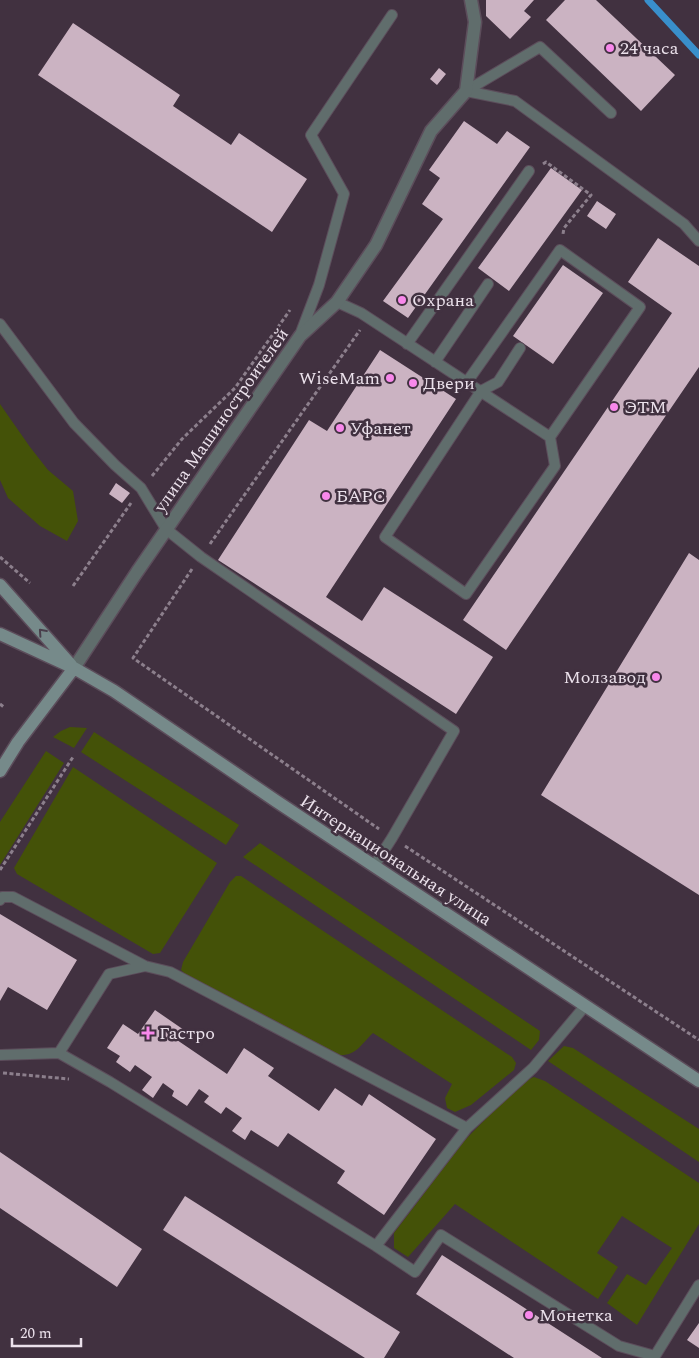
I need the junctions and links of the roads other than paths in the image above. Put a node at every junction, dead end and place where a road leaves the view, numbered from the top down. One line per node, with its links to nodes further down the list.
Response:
1 (470, 0): 3 (street)
2 (392, 15): 10 (lane)
3 (466, 91): 4 (lane); 6 (lane); 8 (street, улица Машиностроителей)
4 (611, 113)
5 (529, 171): 11 (lane)
6 (699, 242)
7 (488, 284): 13 (lane)
8 (337, 302): 10 (street, улица Машиностроителей); 11 (lane)
9 (0, 324): 17 (lane)
10 (300, 336): 17 (street, улица Машиностроителей)
11 (407, 344): 13 (lane)
12 (520, 348): 15 (lane)
13 (435, 362): 14 (lane)
14 (467, 382): 15 (lane); 16 (lane)
15 (481, 391): 16 (lane); 16 (lane)
16 (550, 437)
17 (166, 529): 20 (street, улица Машиностроителей); 22 (lane)
18 (0, 585): 20 (main road, Интернациональная улица, one-way to 18)
19 (0, 634): 20 (main road, Интернациональная улица)
20 (74, 668): 21 (main road, улица Машиностроителей); 22 (main road, Интернациональная улица)
21 (1, 766)
22 (374, 866): 25 (main road, Интернациональная улица)
23 (0, 900): 24 (lane)
24 (146, 966): 26 (lane); 29 (lane)
25 (585, 1006): 28 (main road, Интернациональная улица); 29 (lane)
26 (59, 1053): 27 (lane); 30 (lane)
27 (0, 1055)
28 (699, 1081)
29 (467, 1128): 30 (lane)
30 (376, 1246): 32 (lane)
31 (699, 1285): 32 (lane)
32 (656, 1357)

